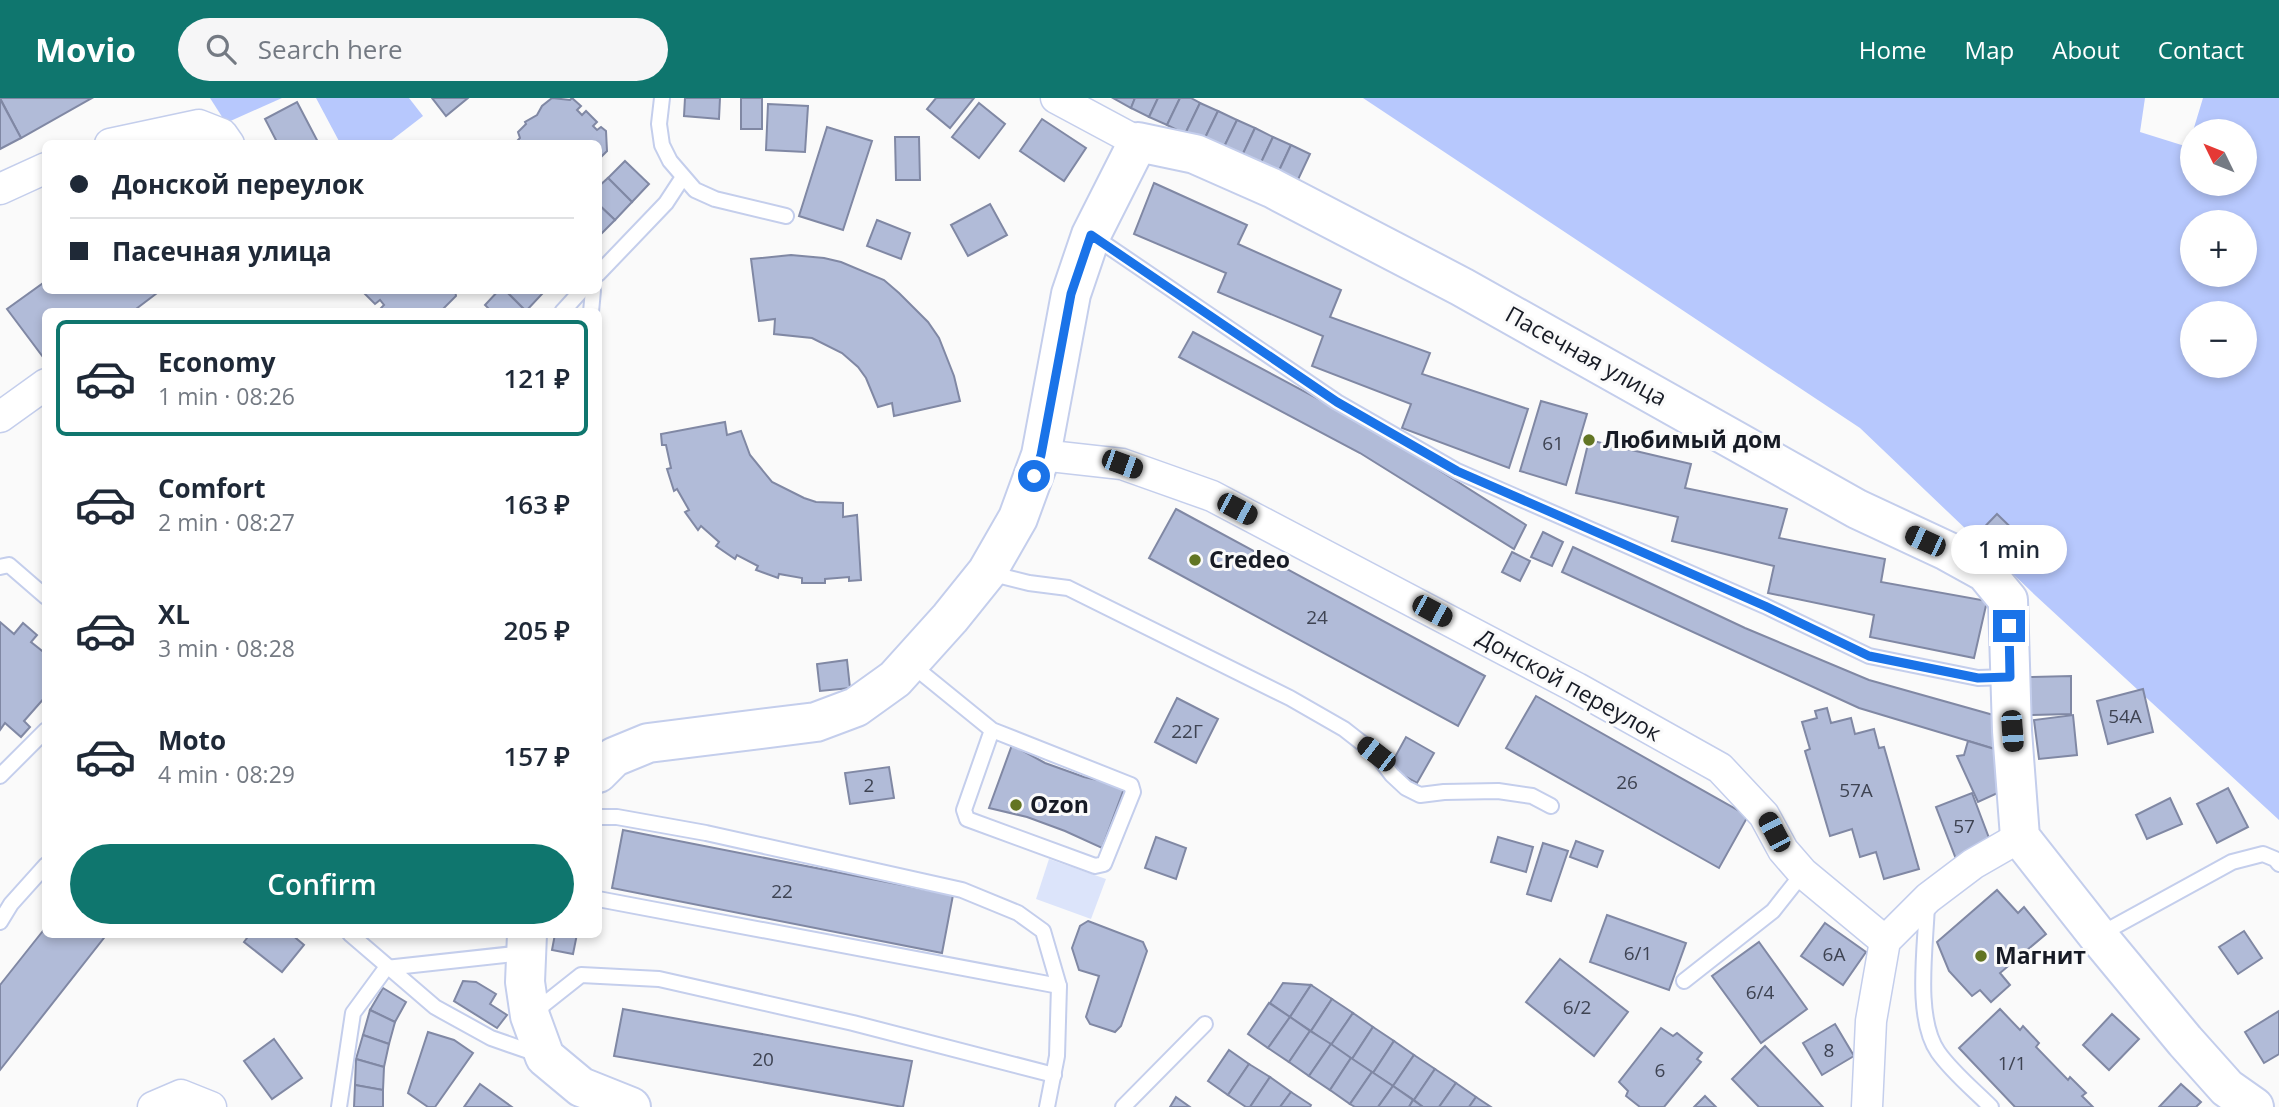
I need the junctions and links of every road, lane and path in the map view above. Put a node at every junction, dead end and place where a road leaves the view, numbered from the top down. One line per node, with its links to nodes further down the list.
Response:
1 (662, 98): 7 (lane)
2 (1056, 98): 5 (street)
3 (129, 140): 4 (street)
4 (226, 140)
5 (1138, 142): 10 (street); 21 (street, Пасечная улица)
6 (42, 170): 8 (street)
7 (682, 177): 9 (lane); 11 (lane)
8 (0, 189)
9 (786, 216)
10 (1091, 235): 16 (street); 21 (lane)
11 (602, 266)
12 (578, 294): 13 (lane)
13 (566, 308)
14 (42, 387): 15 (street)
15 (0, 417)
16 (1041, 455): 18 (street); 31 (street, Донской переулок)
17 (0, 567): 19 (lane)
18 (987, 572): 20 (street); 26 (lane)
19 (42, 594)
20 (910, 663): 22 (lane); 24 (street)
21 (2010, 677): 28 (street, Пасечная улица)
22 (992, 730): 22 (lane)
23 (42, 734): 25 (lane)
24 (602, 768)
25 (0, 776)
26 (1551, 806)
27 (602, 817): 41 (lane)
28 (2020, 836): 32 (street); 35 (street)
29 (2279, 864): 35 (lane)
30 (42, 869): 34 (lane)
31 (1803, 873): 37 (street, Донской переулок); 40 (lane)
32 (1928, 898): 37 (street); 53 (lane)
33 (602, 900): 41 (lane)
34 (0, 922)
35 (2098, 936): 54 (street)
36 (354, 938): 39 (lane)
37 (1885, 941): 52 (street)
38 (527, 944): 39 (lane); 42 (street)
39 (386, 968): 44 (lane); 48 (lane)
40 (1684, 981)
41 (1059, 986): 45 (lane)
42 (530, 1016): 44 (street); 45 (lane)
43 (1205, 1024): 51 (lane)
44 (545, 1057): 49 (street)
45 (1054, 1075): 50 (lane)
46 (153, 1107): 47 (street)
47 (211, 1107)
48 (339, 1107)
49 (631, 1107)
50 (1047, 1107)
51 (1123, 1107)
52 (1867, 1107)
53 (1991, 1107)
54 (2254, 1107)

